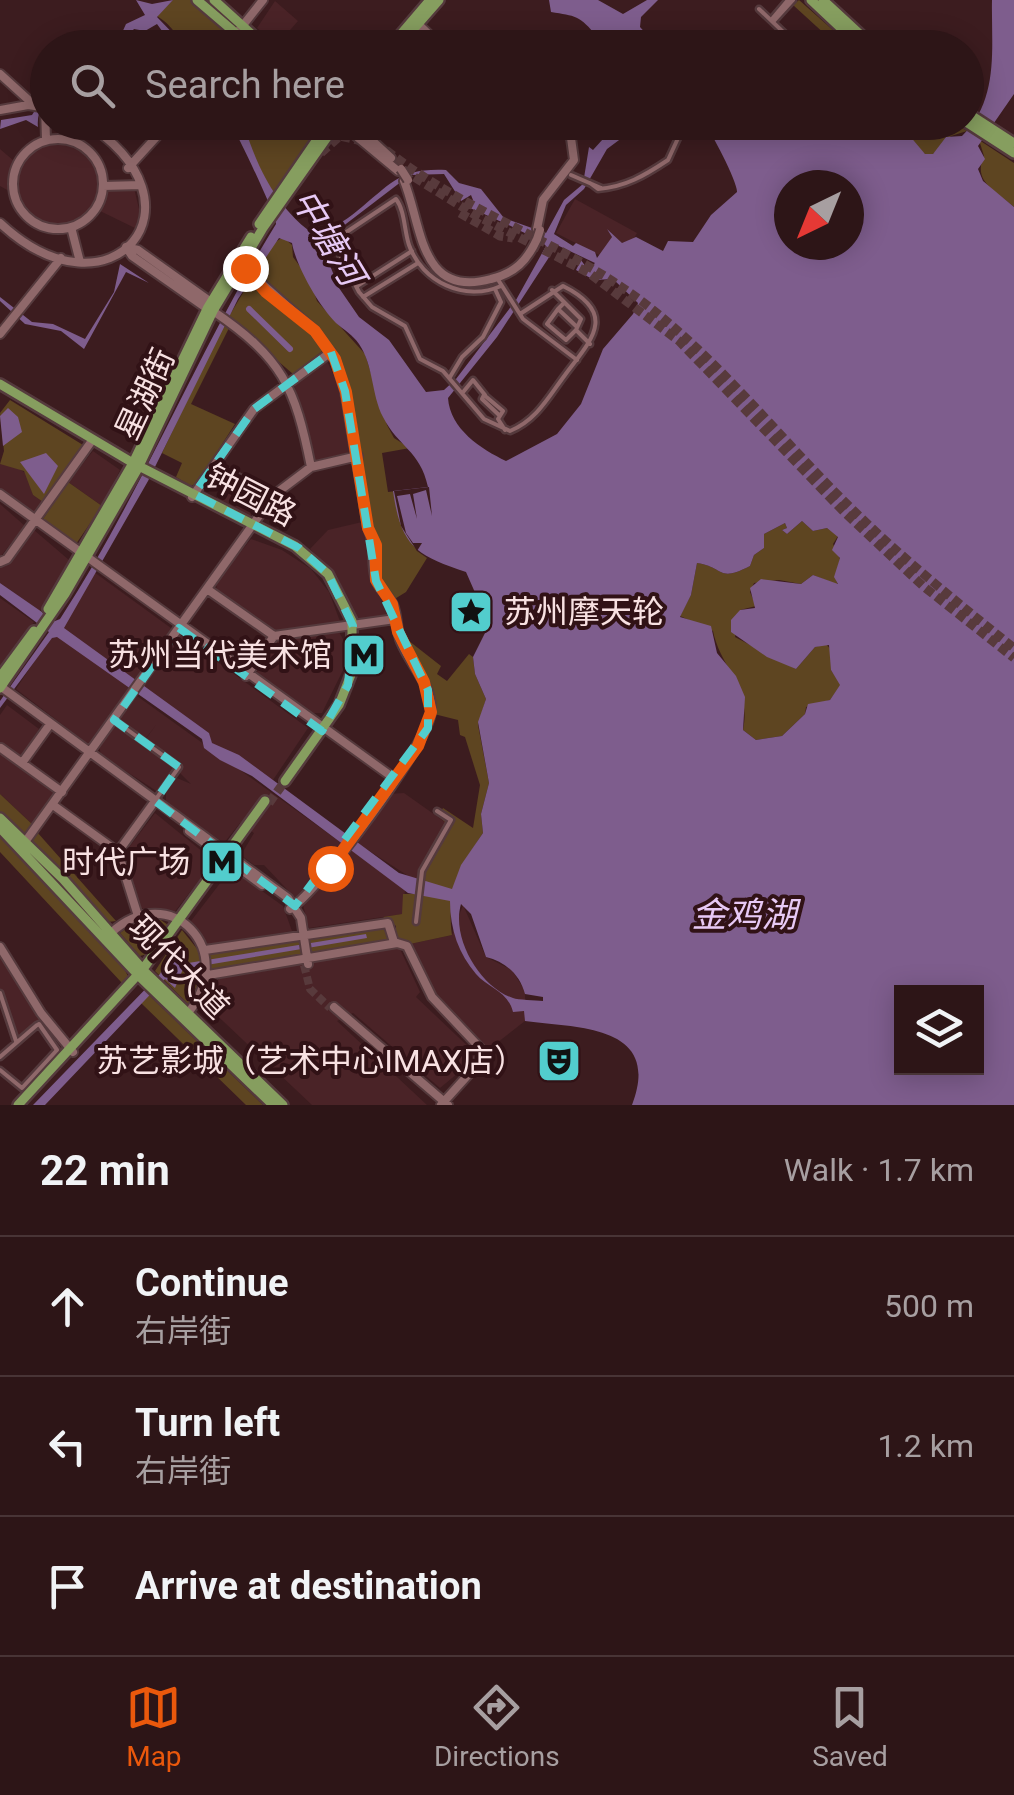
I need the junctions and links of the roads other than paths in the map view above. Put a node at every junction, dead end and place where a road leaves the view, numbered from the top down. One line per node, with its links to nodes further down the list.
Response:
1 (266, 0): 13 (street)
2 (430, 0): 10 (main road)
3 (439, 0): 10 (main road)
4 (791, 0): 9 (street)
5 (811, 0): 18 (main road)
6 (823, 0): 19 (main road)
7 (208, 2): 11 (main road); 12 (main road)
8 (759, 9): 9 (street)
9 (772, 21): 17 (street)
10 (414, 23): 14 (main road); 15 (main road); 16 (street)
11 (239, 30)
12 (239, 30)
13 (243, 30)
14 (407, 30)
15 (409, 30)
16 (421, 30)
17 (781, 30)
18 (843, 30)
19 (856, 30)
20 (0, 77): 21 (street)
21 (30, 101)
22 (30, 109): 23 (street)
23 (0, 112)
24 (984, 129): 25 (main road)
25 (988, 132): 37 (main road); 39 (main road)
26 (46, 140): 44 (street); 45 (street)
27 (103, 140): 40 (street)
28 (103, 140): 40 (street)
29 (152, 140): 40 (street)
30 (318, 140): 47 (main road, 星湖街)
31 (324, 140): 47 (main road, 星湖街)
32 (361, 140): 41 (street)
33 (370, 140): 41 (street)
34 (571, 140): 48 (street)
35 (572, 140): 42 (street)
36 (677, 140): 42 (street)
37 (1014, 143)
38 (316, 153): 47 (main road)
39 (1014, 153)
40 (130, 166): 43 (street)
41 (399, 170): 58 (street, bridge)
42 (573, 176): 48 (street)
43 (139, 185): 44 (street); 52 (street)
44 (103, 186): 51 (street)
45 (14, 194): 46 (street); 51 (street)
46 (0, 198)
47 (281, 198): 49 (main road, 星湖街)
48 (544, 207): 58 (street)
49 (270, 213): 57 (main road, 星湖街); 63 (main road, 星湖街)
50 (0, 219): 54 (street)
51 (71, 227): 55 (street)
52 (129, 248): 55 (street); 63 (street)
53 (412, 251): 56 (street); 59 (street); 59 (street)
54 (60, 257): 55 (street); 67 (street)
55 (80, 260)
56 (418, 263): 58 (street); 61 (street)
57 (243, 267): 63 (main road, 星湖街); 69 (street)
58 (497, 282): 65 (street); 71 (street)
59 (355, 286): 61 (street)
60 (552, 290): 62 (street); 65 (street); 68 (street)
61 (363, 297): 71 (street)
62 (564, 303): 64 (street); 66 (street)
63 (213, 309): 72 (street); 80 (main road, 星湖街)
64 (558, 310): 66 (street); 66 (street)
65 (521, 315): 70 (street)
66 (576, 329): 68 (street)
67 (0, 331)
68 (590, 344): 70 (street)
69 (331, 352): 72 (street); 77 (street)
70 (577, 361): 75 (street)
71 (450, 377): 74 (street)
72 (288, 380): 78 (street); 79 (street)
73 (0, 386): 76 (main road, 钟园路); 80 (main road, 钟园路)
74 (464, 391): 75 (street); 75 (street)
75 (504, 430)
76 (91, 442): 80 (main road, 钟园路); 84 (street)
77 (358, 456): 79 (street); 89 (street)
78 (214, 464): 81 (street); 82 (street)
79 (311, 467): 81 (street)
80 (142, 470): 82 (main road, 钟园路); 86 (main road, 星湖街)
81 (274, 495): 85 (street)
82 (193, 496): 85 (main road, 钟园路)
83 (0, 497): 84 (street)
84 (35, 522): 86 (street); 87 (street)
85 (253, 526): 88 (street); 91 (main road, 钟园路)
86 (89, 561): 90 (street); 92 (main road, 星湖街)
87 (0, 562)
88 (207, 589): 90 (street); 93 (street)
89 (395, 619): 91 (street); 103 (street)
90 (180, 627): 94 (street); 97 (street)
91 (350, 627): 93 (street); 99 (main road, 钟园路)
92 (39, 628): 95 (main road, 星湖街); 96 (main road, 星湖街)
93 (274, 636): 94 (street)
94 (247, 675): 99 (street)
95 (0, 677)
96 (4, 691): 98 (street); 101 (street)
97 (114, 720): 101 (street); 106 (street)
98 (48, 727): 101 (street); 102 (street)
99 (320, 727): 103 (street); 104 (main road, 钟园路)
100 (0, 748): 102 (street)
101 (89, 754): 105 (street); 106 (street)
102 (22, 763): 105 (street)
103 (395, 779): 115 (street)
104 (283, 780)
105 (62, 792): 108 (street)
106 (154, 802): 113 (street); 114 (street)
107 (267, 802): 114 (main road)
108 (53, 805): 112 (street); 113 (street)
109 (438, 811): 118 (street)
110 (0, 818): 112 (main road, 现代大道)
111 (0, 828): 126 (main road, 现代大道)
112 (25, 842): 119 (main road, 现代大道)
113 (118, 852): 116 (street)
114 (228, 856): 115 (street); 117 (main road)
115 (293, 907): 120 (street)
116 (138, 916): 117 (street); 119 (street)
117 (180, 921): 123 (street); 126 (main road)
118 (416, 922)
119 (111, 933): 126 (main road, 现代大道)
120 (302, 938): 121 (street); 123 (street); 124 (street)
121 (395, 939): 124 (street); 138 (street)
122 (0, 947): 130 (street)
123 (206, 953): 125 (street)
124 (305, 959): 125 (street)
125 (208, 971): 129 (street)
126 (148, 980): 129 (main road, 现代大道); 134 (main road); 140 (main road, 现代大道)
127 (0, 993): 131 (street)
128 (332, 1007): 138 (street)
129 (188, 1013): 141 (main road, 现代大道)
130 (42, 1022): 131 (street); 134 (street); 136 (street)
131 (16, 1041): 133 (street)
132 (0, 1047): 133 (street)
133 (8, 1047): 135 (street)
134 (71, 1051): 139 (main road)
135 (0, 1056)
136 (0, 1070)
137 (467, 1070): 138 (street)
138 (441, 1103)
139 (21, 1105)
140 (273, 1105)
141 (283, 1105)

